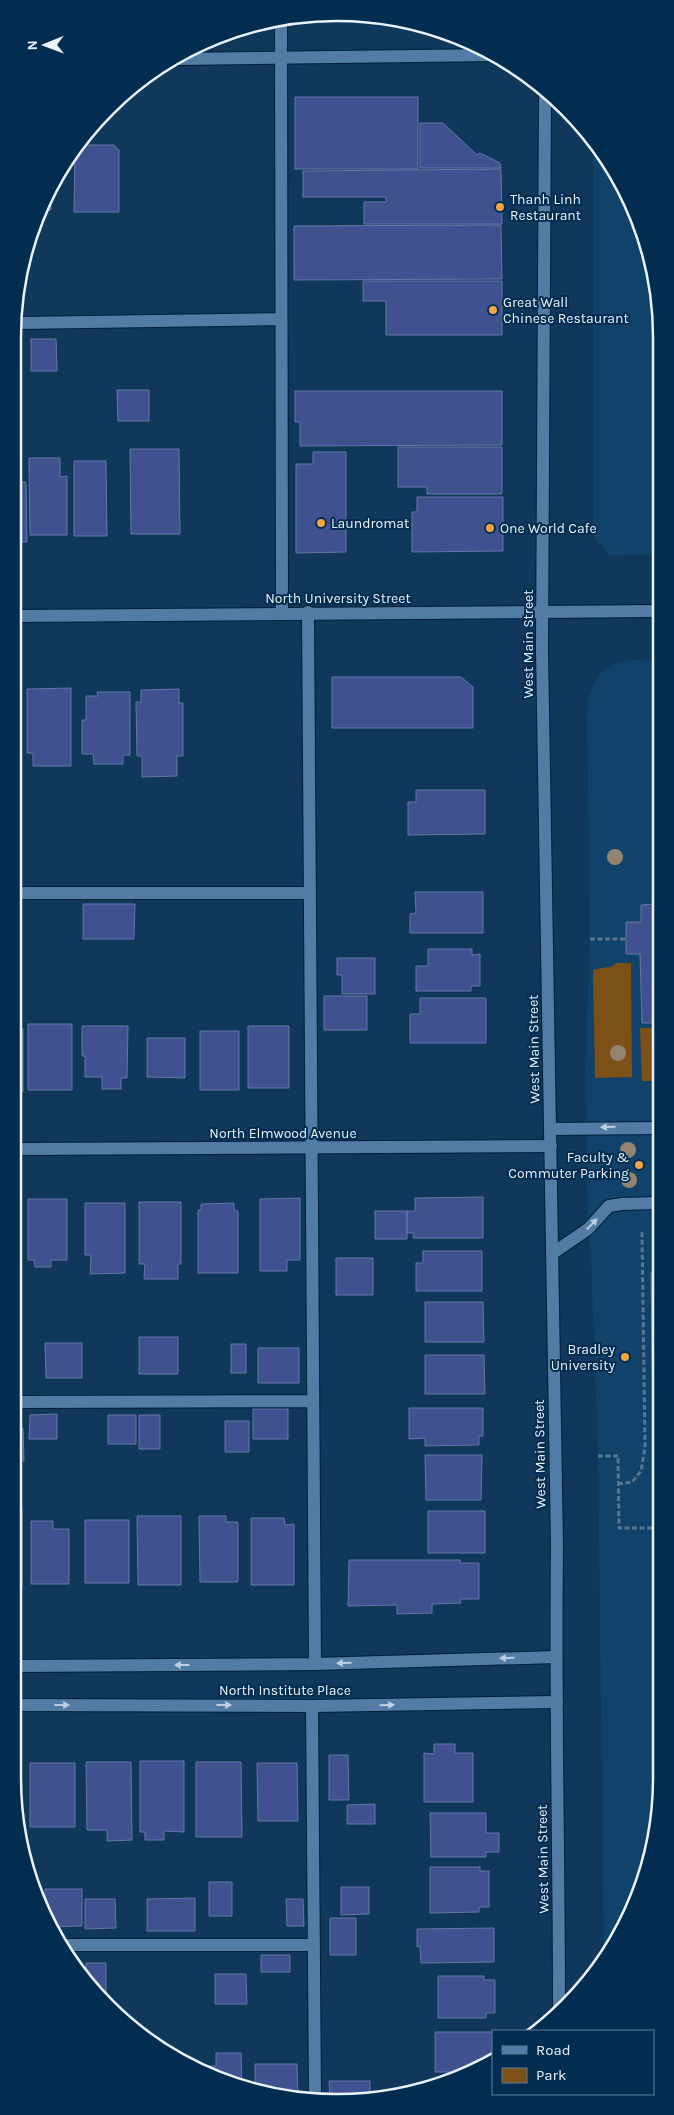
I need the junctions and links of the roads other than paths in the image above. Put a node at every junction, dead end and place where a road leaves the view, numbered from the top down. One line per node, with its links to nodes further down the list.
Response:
1 (281, 26): 3 (main road)
2 (479, 55): 3 (main road)
3 (282, 56): 4 (main road); 6 (main road)
4 (189, 59)
5 (545, 100): 10 (main road, West Main Street)
6 (281, 319): 7 (main road); 11 (main road)
7 (22, 323)
8 (653, 610): 10 (main road, North University Street)
9 (308, 612): 10 (main road, North University Street); 11 (main road, North University Street); 13 (main road)
10 (542, 612): 16 (main road, West Main Street)
11 (282, 613): 12 (main road, North University Street)
12 (21, 616)
13 (310, 893): 14 (main road); 19 (main road)
14 (21, 894)
15 (653, 1128): 16 (main road, one-way to 16)
16 (551, 1129): 17 (main road, West Main Street)
17 (551, 1146): 19 (main road, North Elmwood Avenue); 21 (main road, West Main Street)
18 (21, 1148): 19 (main road, North Elmwood Avenue)
19 (313, 1148): 22 (main road)
20 (653, 1202): 21 (main road, one-way to 20)
21 (552, 1253): 24 (main road, West Main Street)
22 (313, 1401): 23 (main road); 25 (main road)
23 (21, 1402)
24 (556, 1657): 25 (main road, North Institute Place, one-way to 25); 27 (main road, West Main Street)
25 (315, 1664): 26 (main road, North Institute Place, one-way to 26)
26 (21, 1666)
27 (557, 1702): 29 (main road, North Institute Place, one-way to 27); 32 (main road, West Main Street)
28 (21, 1705): 29 (main road, North Institute Place, one-way to 29)
29 (312, 1706): 30 (main road)
30 (314, 1945): 31 (main road); 33 (main road)
31 (70, 1946)
32 (558, 2003)
33 (315, 2093)

